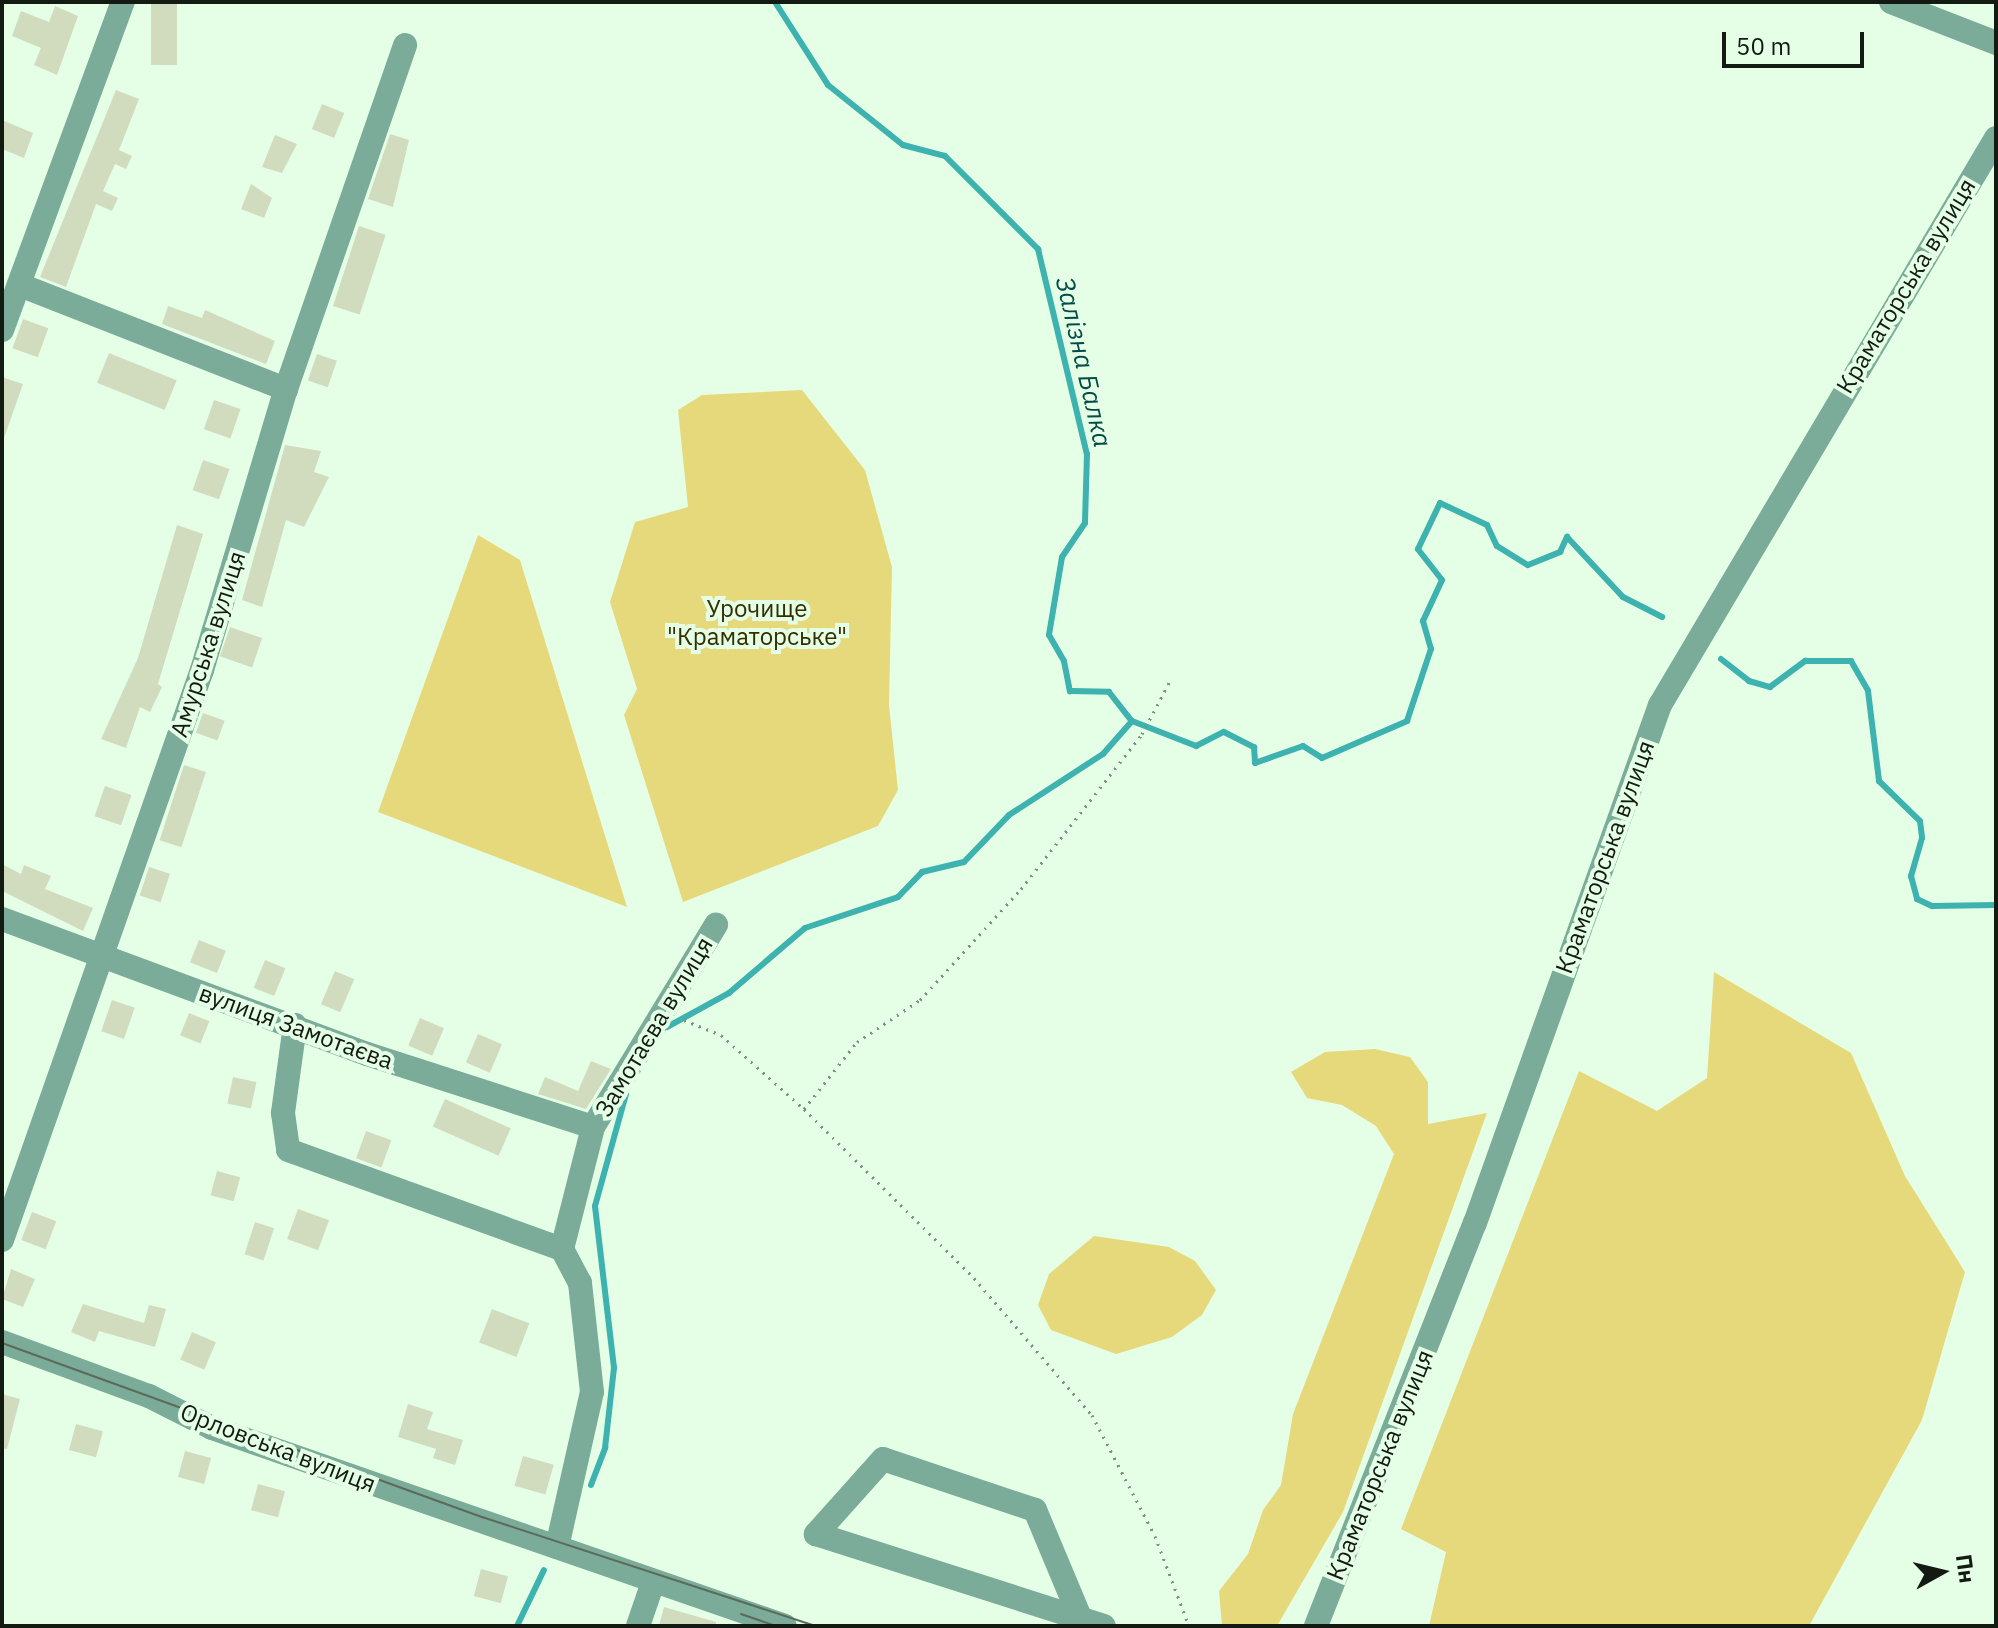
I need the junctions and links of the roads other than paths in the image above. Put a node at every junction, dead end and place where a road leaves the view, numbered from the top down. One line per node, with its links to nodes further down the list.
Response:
1 (123, 2): 6 (street)
2 (1891, 2): 3 (street)
3 (1996, 43)
4 (405, 45): 8 (street, Амурська вулиця)
5 (1996, 138): 23 (street, Краматорська вулиця)
6 (20, 285): 7 (street); 8 (street)
7 (2, 330)
8 (286, 389): 11 (street, Амурська вулиця)
9 (2, 919): 11 (street, вулиця Замотаєва)
10 (716, 925): 13 (street, Замотаєва вулиця)
11 (100, 956): 12 (street, вулиця Замотаєва); 14 (street, Амурська вулиця)
12 (295, 1025): 13 (street, вулиця Замотаєва); 15 (street)
13 (593, 1127): 15 (street, Замотаєва вулиця)
14 (2, 1240)
15 (562, 1249): 17 (street)
16 (2, 1342): 17 (street, Орловська вулиця)
17 (557, 1547): 18 (street, Орловська вулиця)
18 (652, 1585): 20 (street); 21 (street, Орловська вулиця)
19 (1079, 1615): 19 (street); 22 (street)
20 (638, 1626)
21 (785, 1626)
22 (1104, 1626)
23 (1316, 1626)

